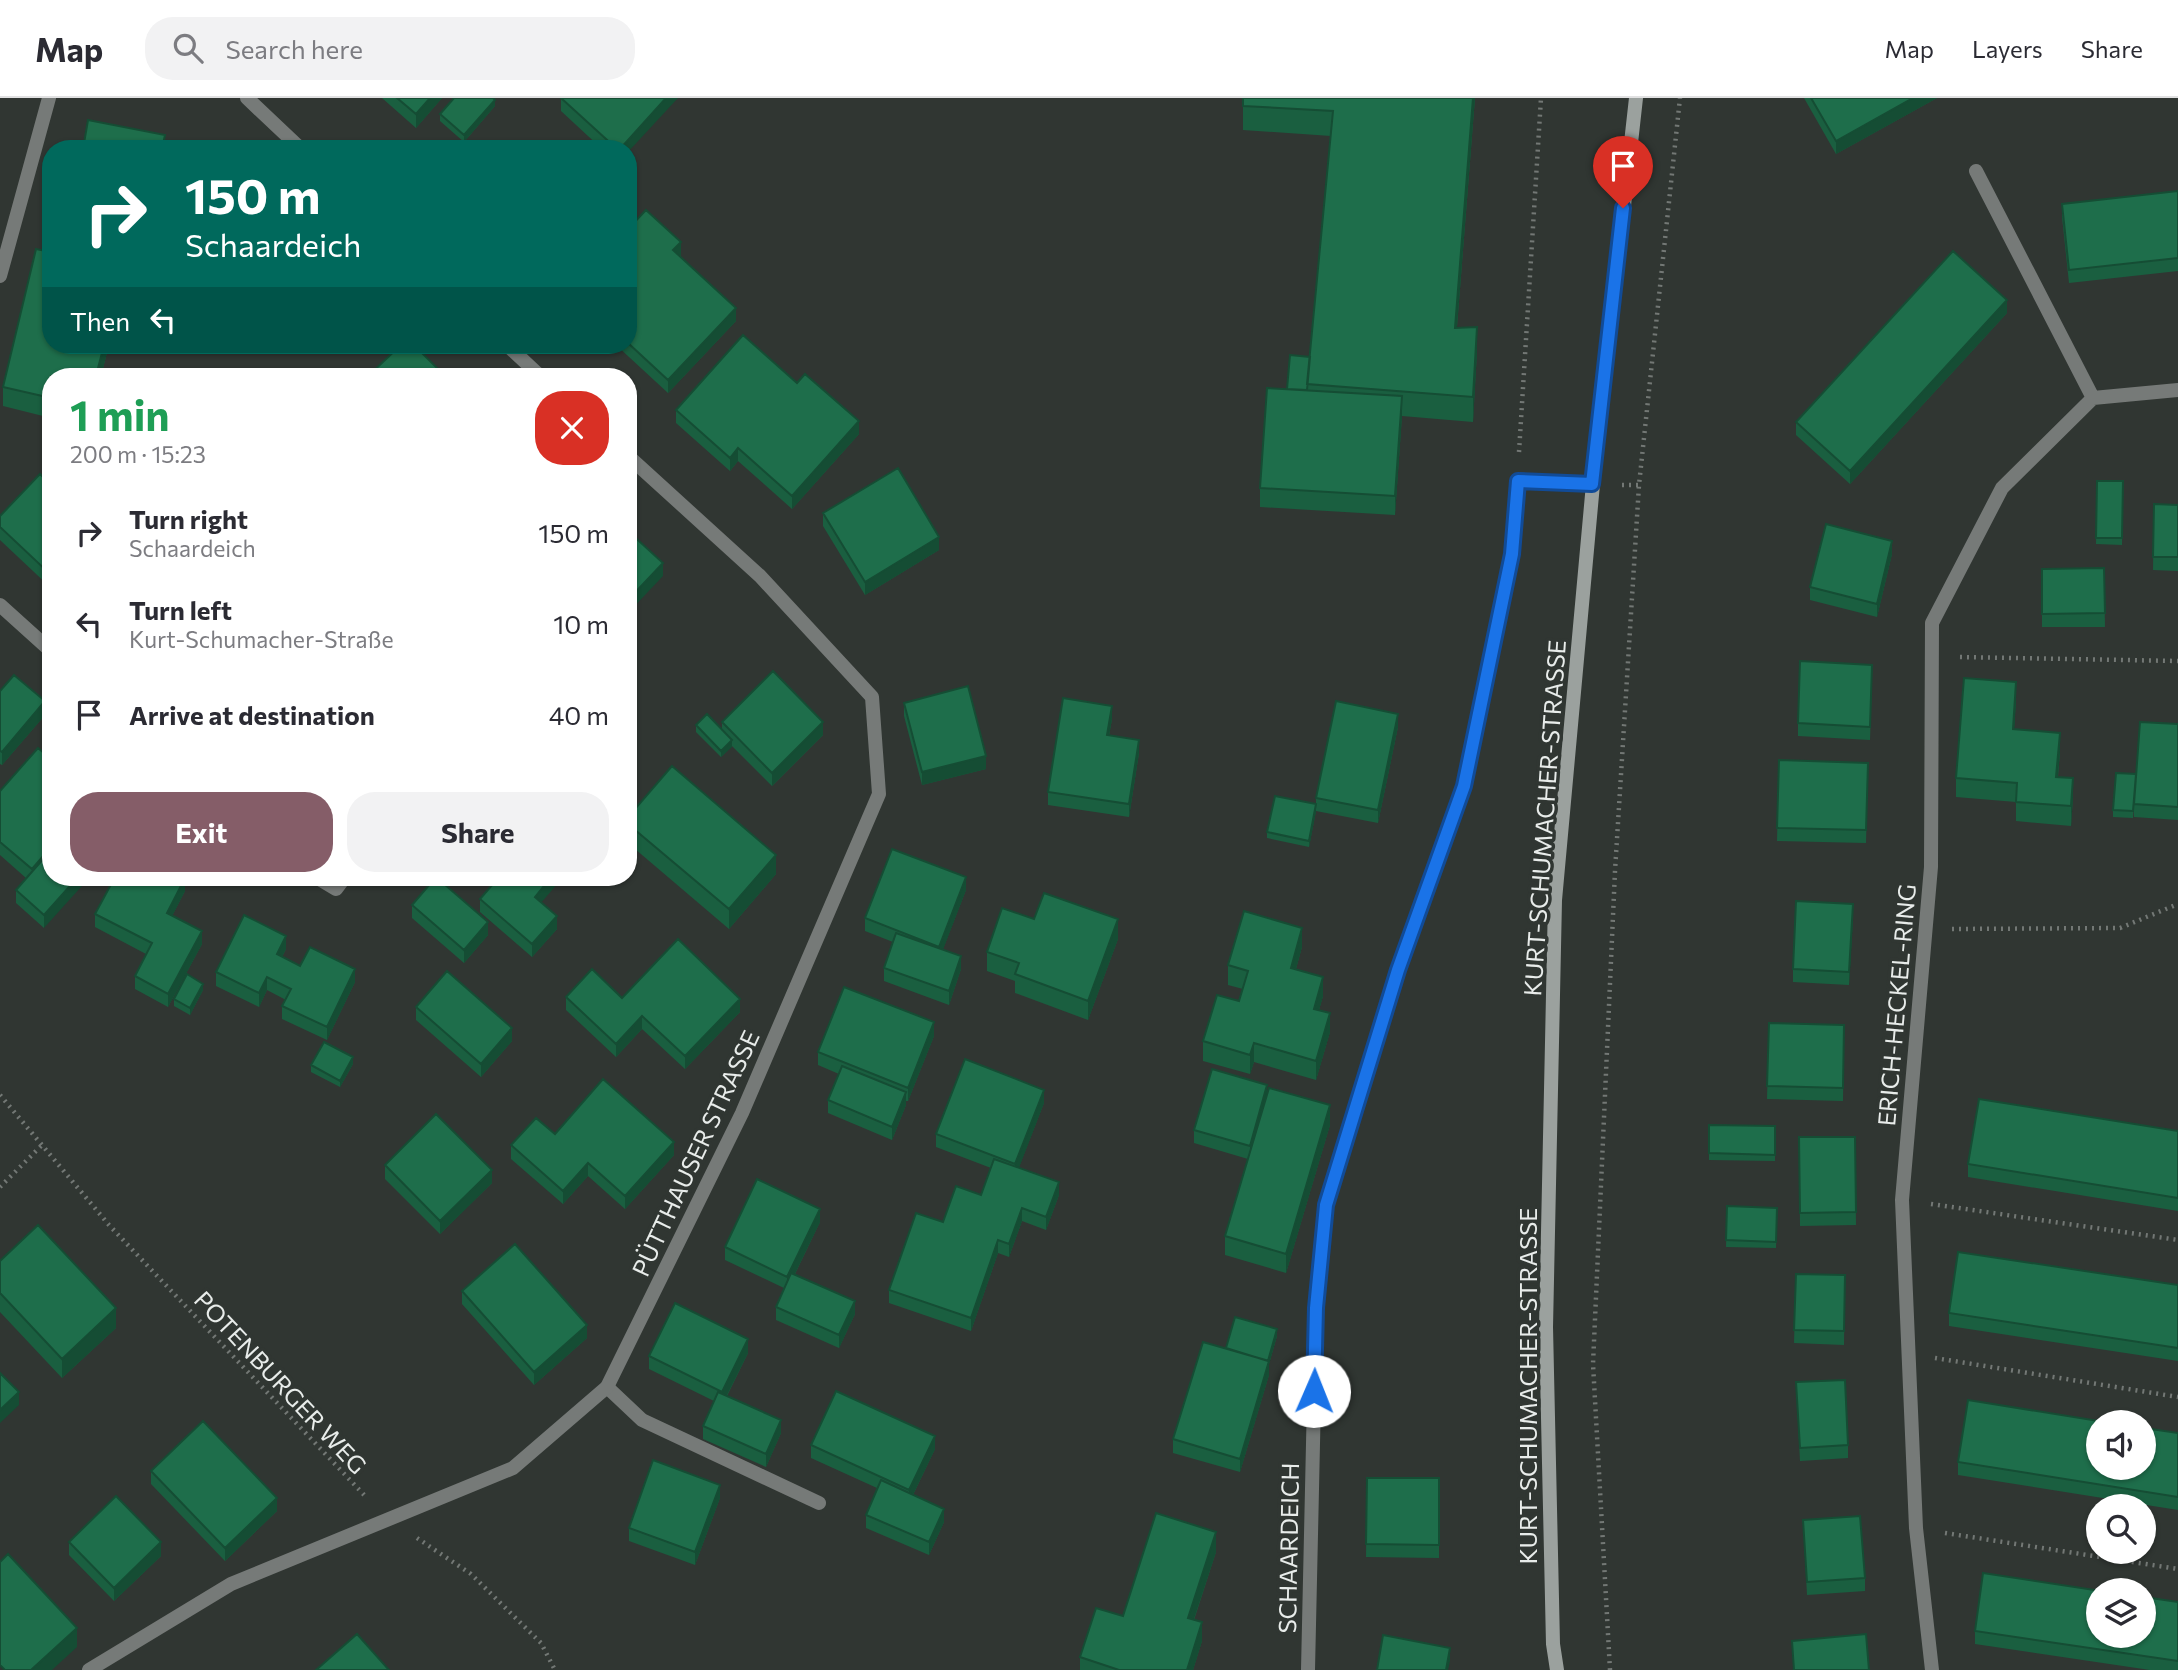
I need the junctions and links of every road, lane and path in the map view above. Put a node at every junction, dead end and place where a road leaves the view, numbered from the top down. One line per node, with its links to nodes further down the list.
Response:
1 (49, 98): 8 (street)
2 (247, 98): 6 (street)
3 (1541, 98): 14 (path)
4 (1636, 98): 15 (main road, KURT-SCHUMACHER-STRASSE)
5 (1680, 98): 38 (path)
6 (291, 140)
7 (1976, 170): 12 (street)
8 (0, 276)
9 (516, 354): 10 (street)
10 (531, 368)
11 (2178, 390): 12 (street)
12 (2093, 398): 18 (street, ERICH-HECKEL-RING)
13 (637, 464): 28 (street, PÜTTHAUSER STRASSE)
14 (1518, 481): 15 (street); 36 (street, SCHAARDEICH)
15 (1592, 484): 37 (main road, KURT-SCHUMACHER-STRASSE)
16 (0, 605): 17 (street)
17 (42, 643)
18 (1931, 656): 19 (path); 21 (street, ERICH-HECKEL-RING)
19 (2178, 661)
20 (2178, 904): 21 (path)
21 (1927, 929): 25 (street, ERICH-HECKEL-RING)
22 (0, 1095): 23 (path, POTENBURGER WEG)
23 (42, 1145): 24 (path); 31 (path, POTENBURGER WEG)
24 (0, 1187)
25 (1902, 1200): 26 (path); 27 (street, ERICH-HECKEL-RING)
26 (2178, 1240)
27 (1910, 1354): 29 (path); 32 (street, ERICH-HECKEL-RING)
28 (607, 1387): 30 (street); 31 (street, PÜTTHAUSER STRASSE)
29 (2178, 1397)
30 (819, 1503)
31 (387, 1519): 34 (street, PÜTTHAUSER STRASSE); 35 (path, POTENBURGER WEG)
32 (1916, 1528): 33 (path); 39 (street, ERICH-HECKEL-RING)
33 (2178, 1569)
34 (89, 1670)
35 (555, 1670)
36 (1308, 1670)
37 (1557, 1670)
38 (1610, 1670)
39 (1932, 1670)

